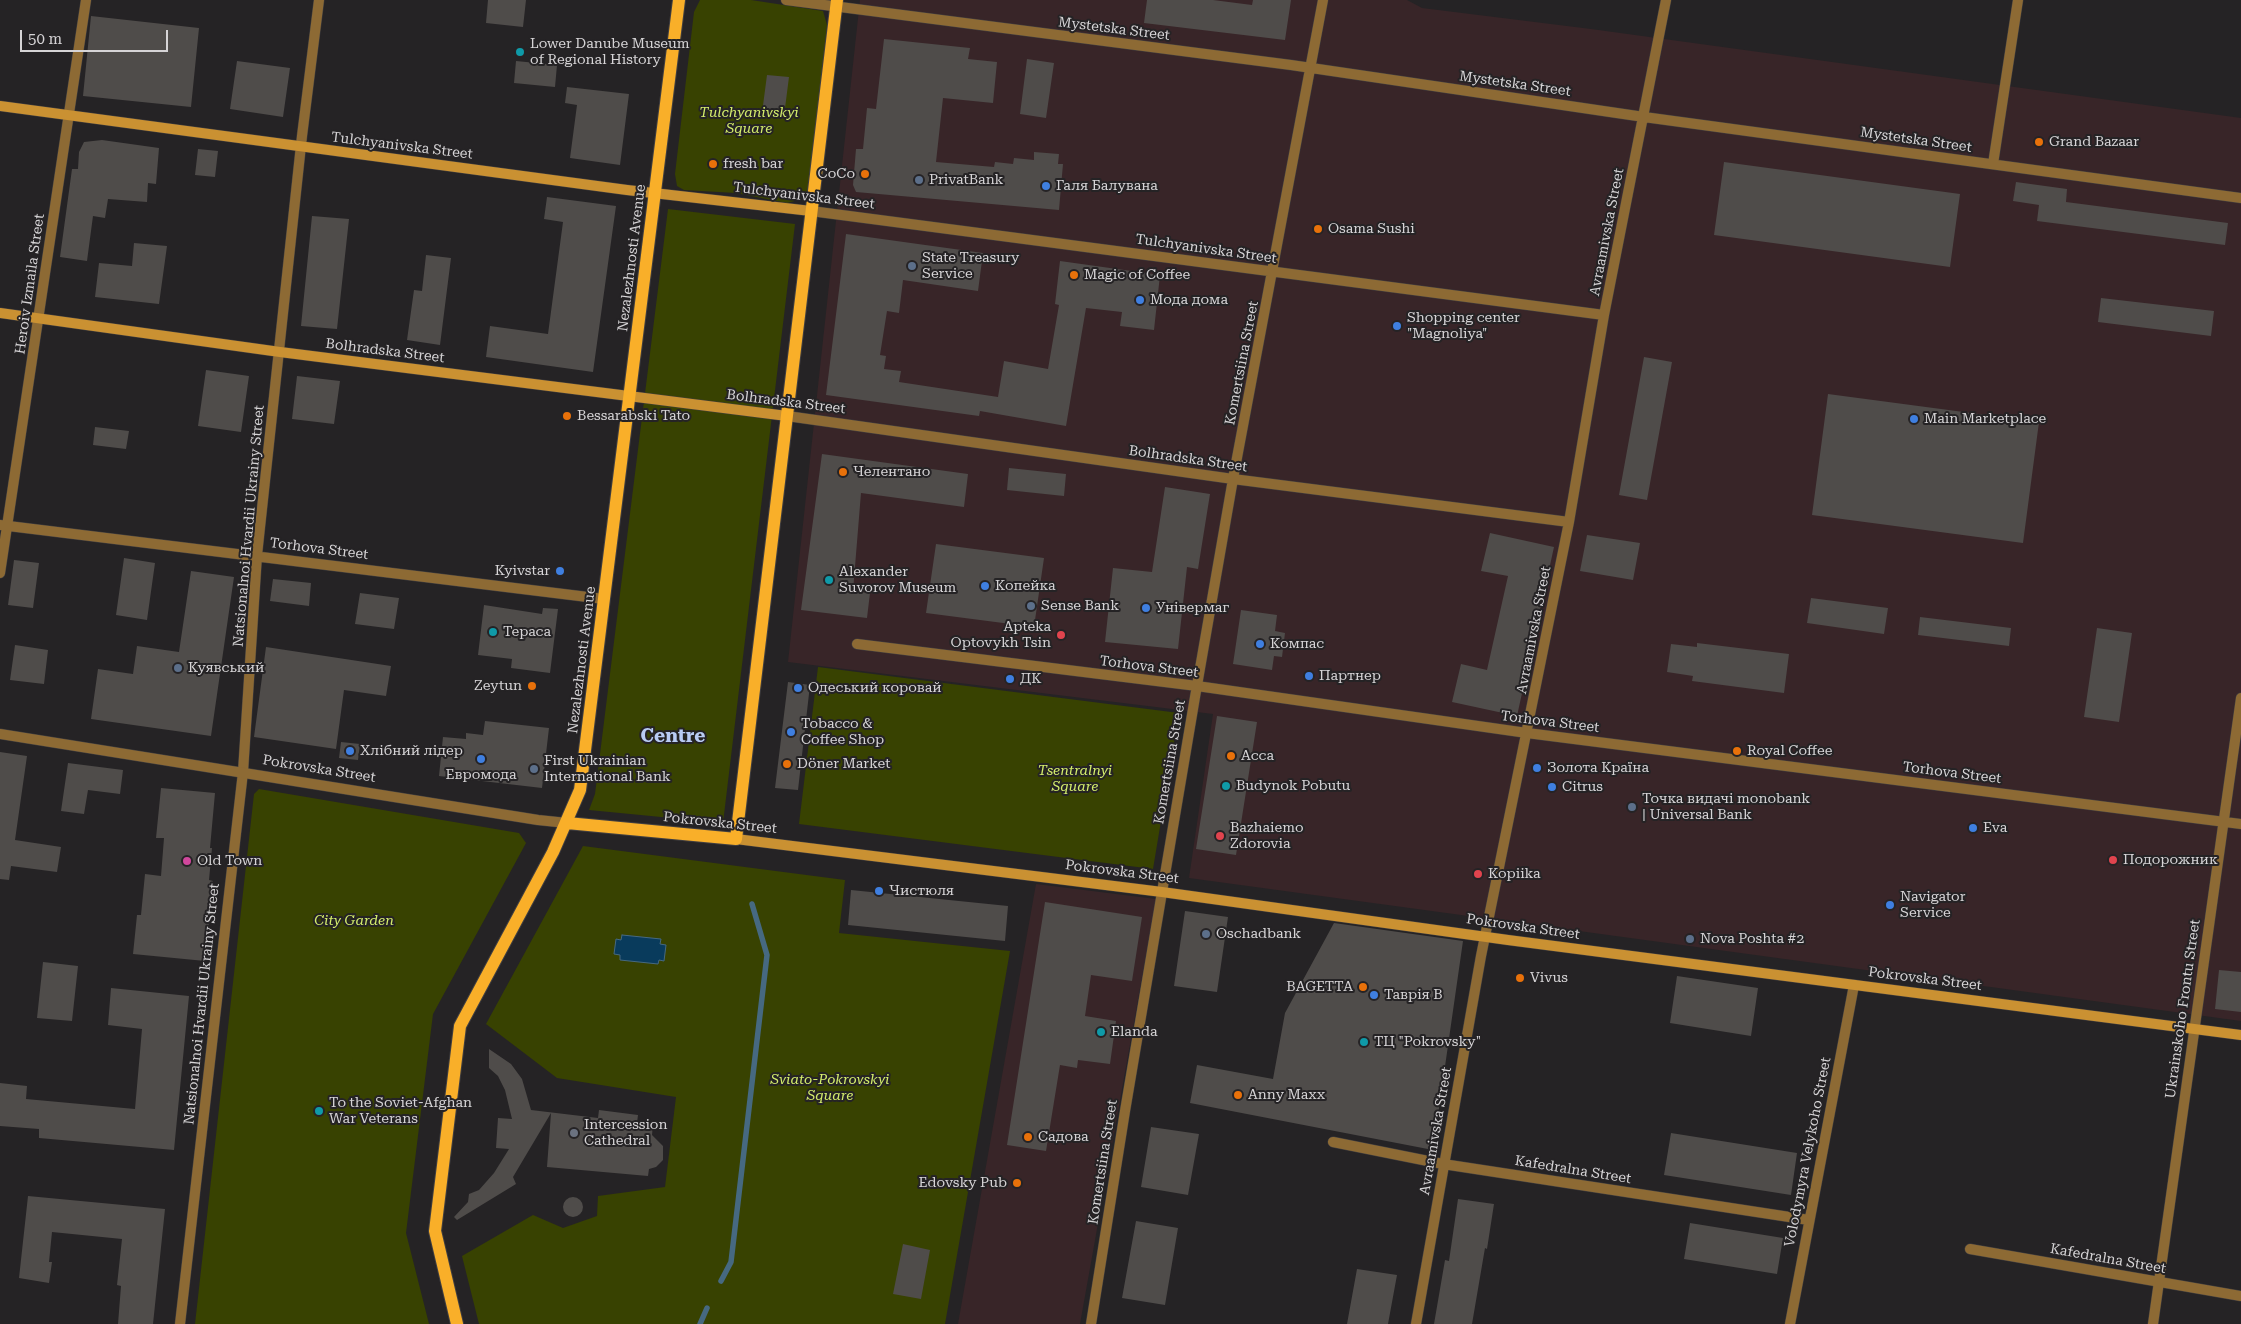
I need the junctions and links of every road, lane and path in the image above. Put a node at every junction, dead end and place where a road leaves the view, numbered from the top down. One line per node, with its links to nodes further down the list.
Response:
1 (86, 0): 11 (street, Heroiv Izmaila Street)
2 (319, 0): 13 (street, Natsionalnoi Hvardii Ukrainy Street)
3 (679, 0): 15 (main road, Nezalezhnosti Avenue)
4 (786, 0): 8 (street, Mystetska Street)
5 (1323, 0): 9 (street, Komertsiina Street)
6 (1666, 0): 12 (street, Avraamivska Street)
7 (2018, 0): 14 (street)
8 (837, 3): 9 (street, Mystetska Street); 17 (main road)
9 (1311, 68): 12 (street, Mystetska Street); 18 (street, Komertsiina Street)
10 (0, 106): 11 (main road, Tulchyanivska Street)
11 (68, 115): 13 (main road, Tulchyanivska Street); 21 (street, Heroiv Izmaila Street)
12 (1644, 116): 14 (street, Mystetska Street); 20 (street, Avraamivska Street)
13 (301, 147): 15 (main road, Tulchyanivska Street); 22 (street, Natsionalnoi Hvardii Ukrainy Street)
14 (1994, 164): 16 (street, Mystetska Street)
15 (655, 192): 17 (main road, Tulchyanivska Street); 23 (main road, Nezalezhnosti Avenue)
16 (2241, 198)
17 (811, 211): 18 (street, Tulchyanivska Street); 24 (main road)
18 (1273, 273): 20 (street, Tulchyanivska Street); 25 (street, Komertsiina Street)
19 (0, 313): 21 (main road, Bolhradska Street)
20 (1604, 315): 26 (street, Avraamivska Street)
21 (38, 318): 22 (main road, Bolhradska Street); 27 (street, Heroiv Izmaila Street)
22 (280, 352): 23 (main road, Bolhradska Street); 28 (street, Natsionalnoi Hvardii Ukrainy Street)
23 (630, 395): 24 (main road, Bolhradska Street); 30 (main road, Nezalezhnosti Avenue)
24 (787, 416): 25 (street, Bolhradska Street); 40 (main road)
25 (1234, 479): 26 (street, Bolhradska Street); 32 (street, Komertsiina Street)
26 (1569, 522): 34 (street, Avraamivska Street)
27 (4, 526): 28 (street, Torhova Street); 29 (street, Heroiv Izmaila Street)
28 (257, 556): 30 (street, Torhova Street); 36 (street, Natsionalnoi Hvardii Ukrainy Street)
29 (0, 573)
30 (604, 599): 37 (main road, Nezalezhnosti Avenue)
31 (857, 644): 32 (street, Torhova Street)
32 (1197, 686): 34 (street, Torhova Street); 41 (street, Komertsiina Street)
33 (2241, 698): 38 (street, Ukrainskoho Frontu Street)
34 (1527, 733): 38 (street, Torhova Street); 42 (street, Avraamivska Street)
35 (0, 734): 36 (street, Pokrovska Street)
36 (243, 772): 37 (street, Pokrovska Street); 52 (street, Natsionalnoi Hvardii Ukrainy Street)
37 (567, 822): 40 (main road, Pokrovska Street); 53 (main road, Nezalezhnosti Avenue)
38 (2224, 822): 39 (street, Torhova Street); 44 (street, Ukrainskoho Frontu Street)
39 (2241, 824)
40 (736, 839): 41 (main road, Pokrovska Street)
41 (1162, 892): 42 (main road, Pokrovska Street); 54 (street, Komertsiina Street)
42 (1485, 937): 43 (main road, Pokrovska Street); 47 (street, Avraamivska Street)
43 (1854, 984): 44 (main road, Pokrovska Street); 48 (street, Volodymyra Velykoho Street)
44 (2194, 1029): 45 (main road, Pokrovska Street); 50 (street, Ukrainskoho Frontu Street)
45 (2241, 1035)
46 (1333, 1142): 47 (street, Kafedralna Street)
47 (1444, 1164): 48 (street, Kafedralna Street); 55 (street, Avraamivska Street)
48 (1809, 1220): 56 (street, Volodymyra Velykoho Street)
49 (1970, 1249): 50 (street, Kafedralna Street)
50 (2158, 1282): 51 (street, Kafedralna Street); 57 (street, Ukrainskoho Frontu Street)
51 (2241, 1296)
52 (180, 1324)
53 (457, 1324)
54 (1091, 1324)
55 (1416, 1324)
56 (1790, 1324)
57 (2153, 1324)

